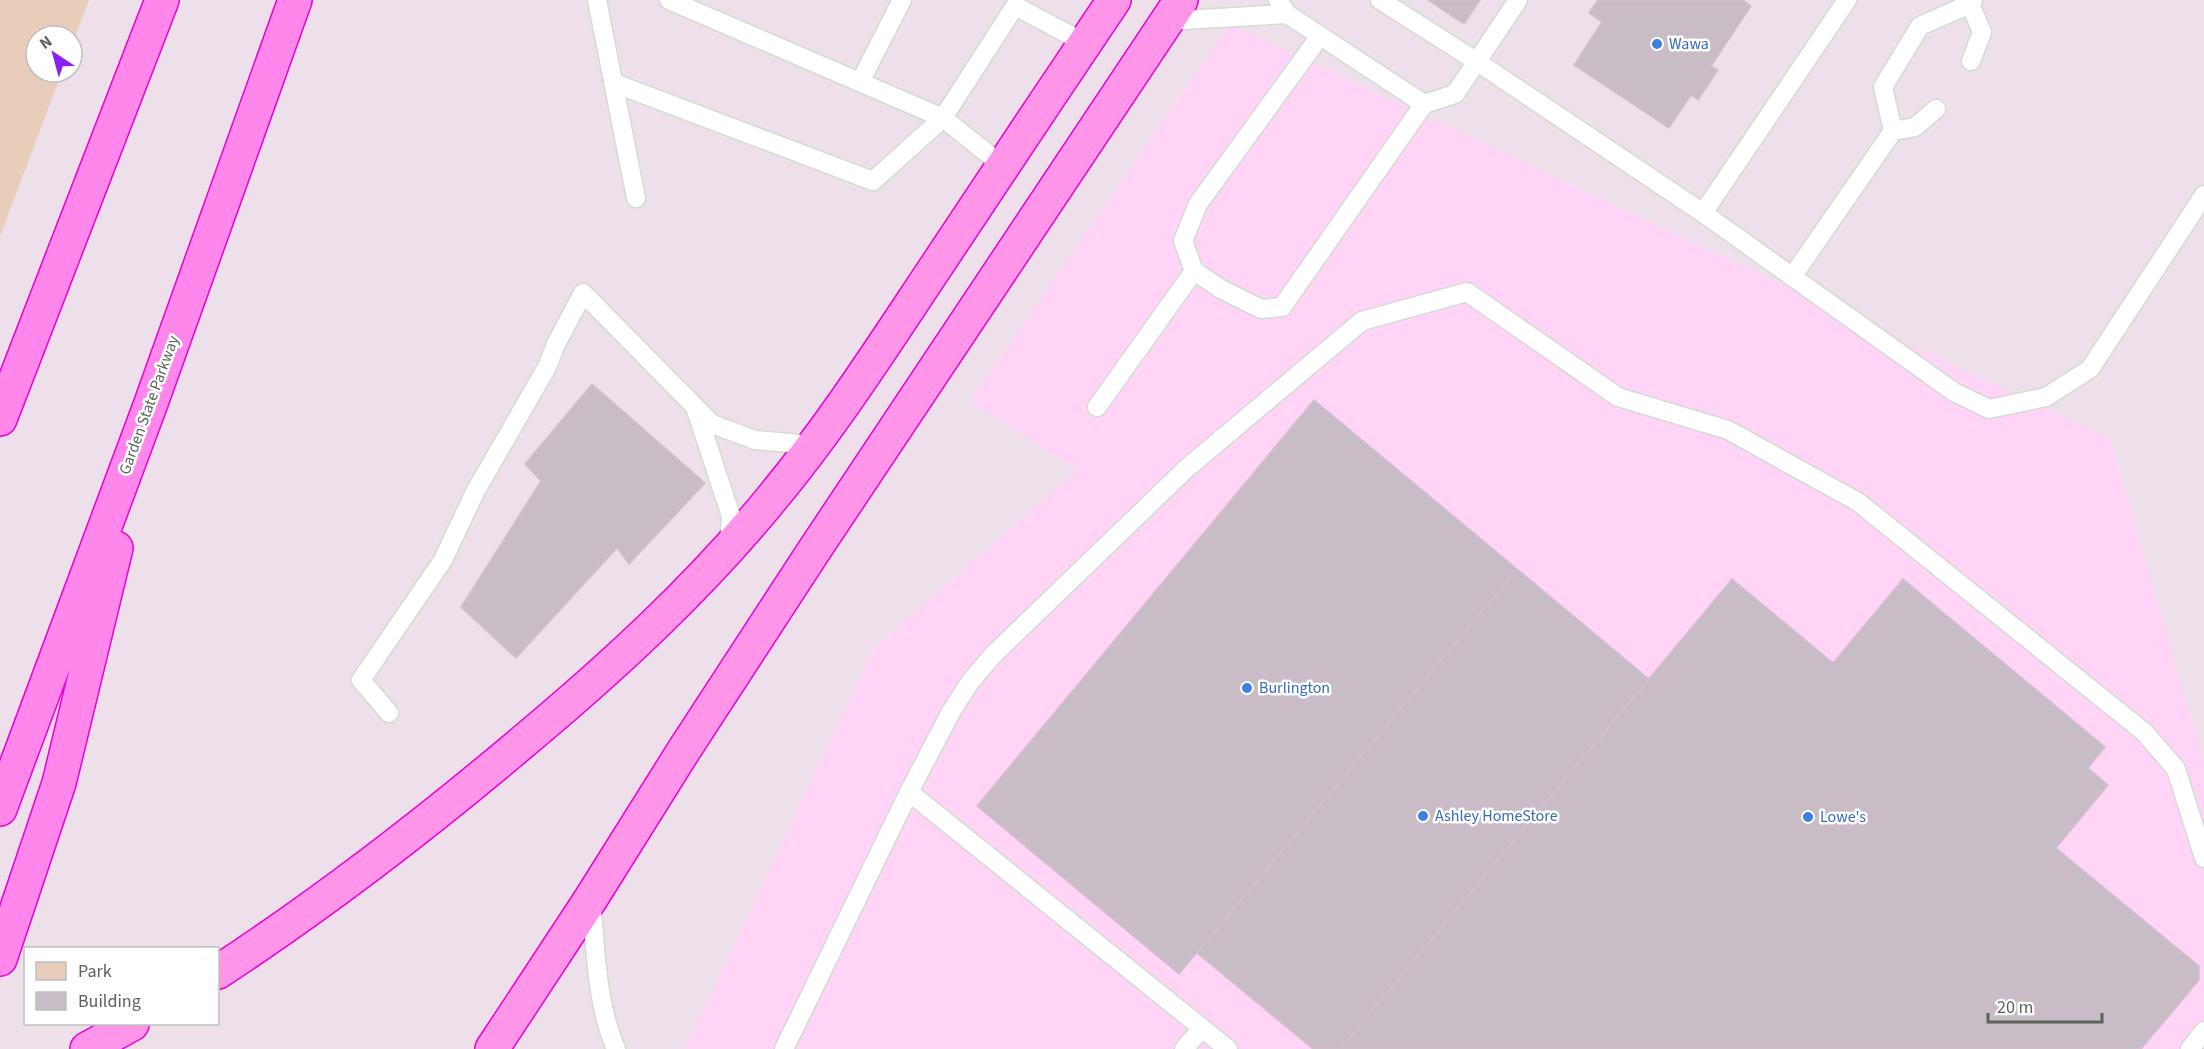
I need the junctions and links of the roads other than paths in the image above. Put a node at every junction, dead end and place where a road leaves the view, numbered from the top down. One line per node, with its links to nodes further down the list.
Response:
1 (162, 0): 29 (highway)
2 (295, 0): 31 (highway, Garden State Parkway)
3 (597, 0): 18 (lane)
4 (669, 0): 17 (lane)
5 (902, 0): 17 (lane)
6 (1114, 0): 14 (highway)
7 (1380, 0): 15 (lane)
8 (1518, 0): 15 (lane)
9 (1847, 0): 26 (lane)
10 (1972, 2): 16 (lane); 22 (lane)
11 (1283, 7): 12 (lane); 13 (lane)
12 (1174, 11): 41 (highway)
13 (1320, 36): 19 (lane); 27 (lane)
14 (1085, 42): 21 (lane); 23 (highway)
15 (1476, 61): 19 (lane); 26 (lane)
16 (1971, 61)
17 (860, 82): 21 (lane)
18 (614, 83): 21 (lane); 25 (lane)
19 (1424, 104): 27 (lane)
20 (1936, 109): 22 (lane)
21 (943, 118): 23 (lane)
22 (1893, 131): 28 (lane)
23 (1003, 166): 35 (highway)
24 (2204, 195): 28 (lane)
25 (636, 198)
26 (1703, 213): 28 (lane)
27 (1194, 271): 32 (lane)
28 (1792, 277)
29 (34, 331): 30 (highway); 34 (highway)
30 (0, 394)
31 (151, 403): 39 (highway, Garden State Parkway); 42 (highway)
32 (1097, 407)
33 (695, 409): 35 (lane); 36 (lane); 37 (lane)
34 (0, 419)
35 (813, 445): 36 (highway)
36 (729, 547): 43 (highway)
37 (389, 714)
38 (909, 792): 40 (lane); 45 (lane); 50 (lane)
39 (0, 808)
40 (2204, 858)
41 (590, 900): 47 (highway); 49 (lane)
42 (0, 958)
43 (219, 971)
44 (129, 1025): 48 (highway)
45 (1202, 1028): 51 (lane); 52 (lane)
46 (2204, 1031): 53 (lane)
47 (492, 1044)
48 (87, 1049)
49 (616, 1049)
50 (784, 1049)
51 (1184, 1049)
52 (1228, 1049)
53 (2190, 1049)

